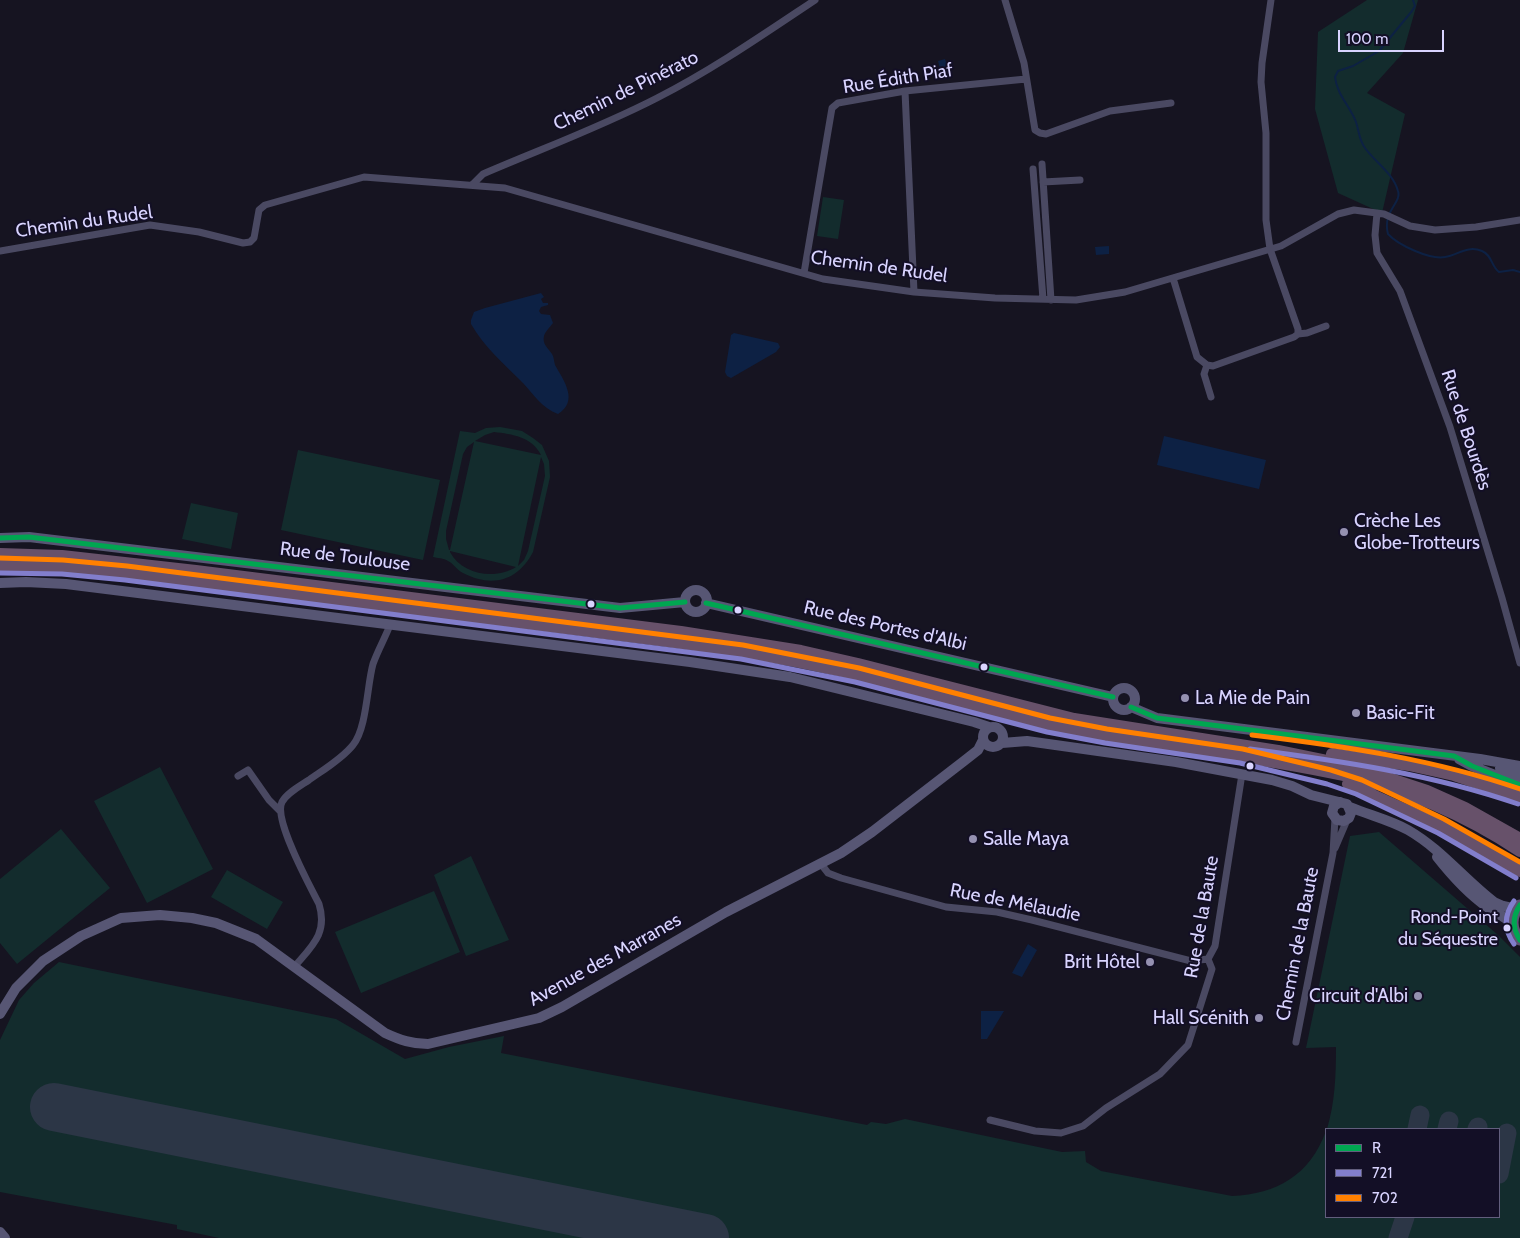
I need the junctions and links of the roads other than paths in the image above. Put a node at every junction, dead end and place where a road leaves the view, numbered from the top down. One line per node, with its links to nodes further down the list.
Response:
1 (815, 0): 11 (street, Chemin de Pinérato)
2 (1006, 0): 4 (street)
3 (1271, 0): 15 (street)
4 (1026, 79): 5 (street, Rue Édith Piaf); 6 (street)
5 (905, 91): 17 (street, Rue Édith Piaf); 19 (street)
6 (1171, 103)
7 (1042, 164): 10 (street)
8 (1033, 169): 20 (street)
9 (1080, 180): 10 (street)
10 (1043, 182): 21 (street)
11 (472, 185): 14 (street, Chemin de Rudel); 17 (street, Chemin de Rudel)
12 (1381, 213): 13 (street); 15 (street, Chemin de Rudel); 33 (street, Rue de Bourdès)
13 (1520, 220)
14 (255, 234): 16 (street, Chemin du Rudel)
15 (1270, 249): 18 (street, Chemin de Rudel); 23 (street)
16 (0, 251)
17 (804, 273): 19 (street, Chemin de Rudel)
18 (1173, 278): 21 (street, Chemin de Rudel); 24 (street)
19 (914, 292): 20 (street, Chemin de Rudel)
20 (1042, 299): 21 (street, Chemin de Rudel)
21 (1051, 300)
22 (1326, 326): 23 (street)
23 (1298, 334): 24 (street)
24 (1207, 365): 25 (street)
25 (1211, 397)
26 (0, 538): 30 (street, Rue de Toulouse)
27 (0, 554): 36 (highway)
28 (0, 565): 41 (highway)
29 (0, 584): 32 (street)
30 (684, 602): 31 (street); 31 (street)
31 (706, 603): 34 (street, Rue des Portes d'Albi)
32 (390, 625): 38 (street); 52 (street)
33 (1520, 663)
34 (1113, 697): 35 (street); 35 (street)
35 (1131, 707): 42 (street)
36 (1074, 719): 50 (highway); 56 (highway)
37 (1001, 730): 38 (street); 39 (street); 40 (street)
38 (986, 738): 40 (street); 60 (street, Avenue des Marranes)
39 (1026, 741): 40 (street); 45 (street)
40 (1002, 744)
41 (1241, 756): 58 (highway); 61 (highway)
42 (1454, 756): 43 (street); 48 (street)
43 (1475, 759): 44 (street); 46 (street)
44 (1520, 766)
45 (1242, 774): 49 (street); 65 (street, Rue de la Baute)
46 (1520, 775)
47 (238, 776): 52 (street)
48 (1520, 785)
49 (1311, 795): 51 (street); 53 (street)
50 (1520, 797)
51 (1345, 805): 53 (street); 54 (street); 55 (street)
52 (280, 811): 66 (street)
53 (1334, 816): 54 (street); 59 (street, Chemin de la Baute)
54 (1348, 819): 55 (street); 59 (street, Chemin de la Baute)
55 (1388, 821): 57 (street)
56 (1520, 838)
57 (1428, 844): 62 (street); 63 (street)
58 (1520, 851)
59 (1333, 853): 68 (street, Chemin de la Baute)
60 (821, 864): 65 (street, Rue de Mélaudie); 66 (street, Avenue des Marranes)
61 (1520, 870)
62 (1518, 907): 63 (main road)
63 (1513, 924): 64 (main road)
64 (1520, 940)
65 (1208, 959): 69 (street, Rue de la Baute)
66 (295, 966): 67 (street, Avenue des Marranes)
67 (0, 1014)
68 (1296, 1042)
69 (990, 1120)
70 (0, 1232): 71 (street)
71 (5, 1238)

